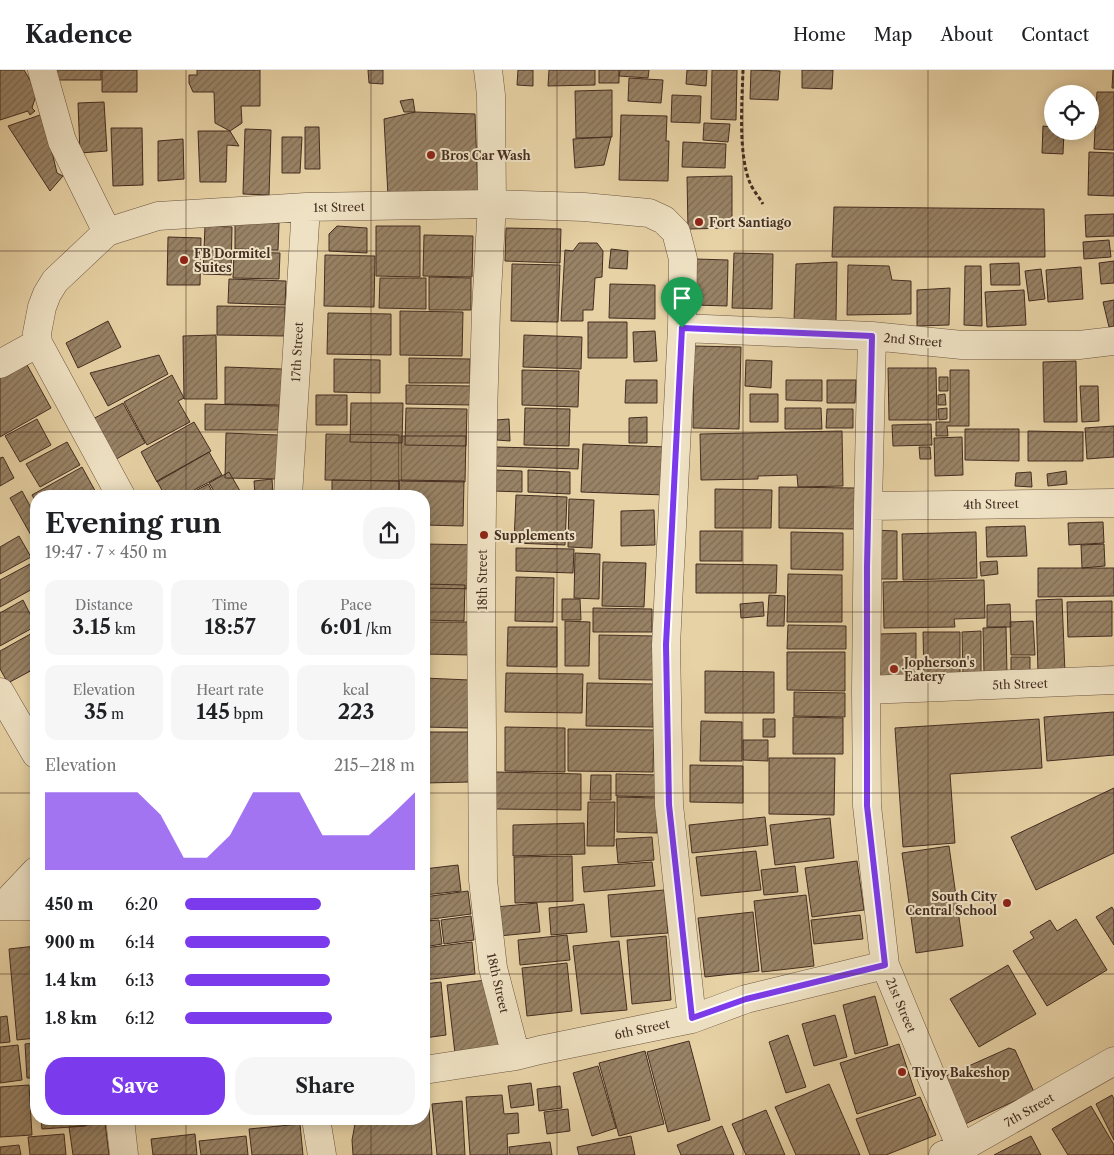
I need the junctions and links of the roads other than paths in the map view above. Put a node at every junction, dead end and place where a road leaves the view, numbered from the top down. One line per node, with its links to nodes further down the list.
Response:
1 (42, 70): 5 (street)
2 (488, 70): 3 (street, 18th Street)
3 (492, 204): 4 (street, 1st Street); 6 (street, 1st Street); 24 (street, 18th Street)
4 (306, 207): 5 (street, 1st Street); 12 (street, 17th Street)
5 (107, 232): 9 (street, 1st Street)
6 (682, 328): 7 (street, 2nd Street); 23 (street, 1st Street)
7 (872, 336): 8 (street, 2nd Street); 14 (street, 21st Street)
8 (1114, 341)
9 (38, 343): 10 (street); 11 (street)
10 (0, 364)
11 (118, 490)
12 (288, 490)
13 (1114, 503): 14 (street, 4th Street)
14 (868, 506): 16 (street, 21st Street)
15 (1114, 680): 16 (street, 5th Street)
16 (866, 690): 22 (street, 21st Street)
17 (0, 692): 18 (street)
18 (30, 744)
19 (30, 877): 20 (street)
20 (2, 905): 21 (street)
21 (30, 906)
22 (885, 965): 23 (street, 6th Street); 29 (street, 21st Street)
23 (692, 1018): 24 (street, 6th Street)
24 (516, 1056): 26 (street, 6th Street)
25 (1114, 1061): 29 (street, 7th Street)
26 (430, 1069)
27 (121, 1125): 30 (street)
28 (317, 1125): 31 (street)
29 (956, 1153)
30 (124, 1155)
31 (322, 1155)

